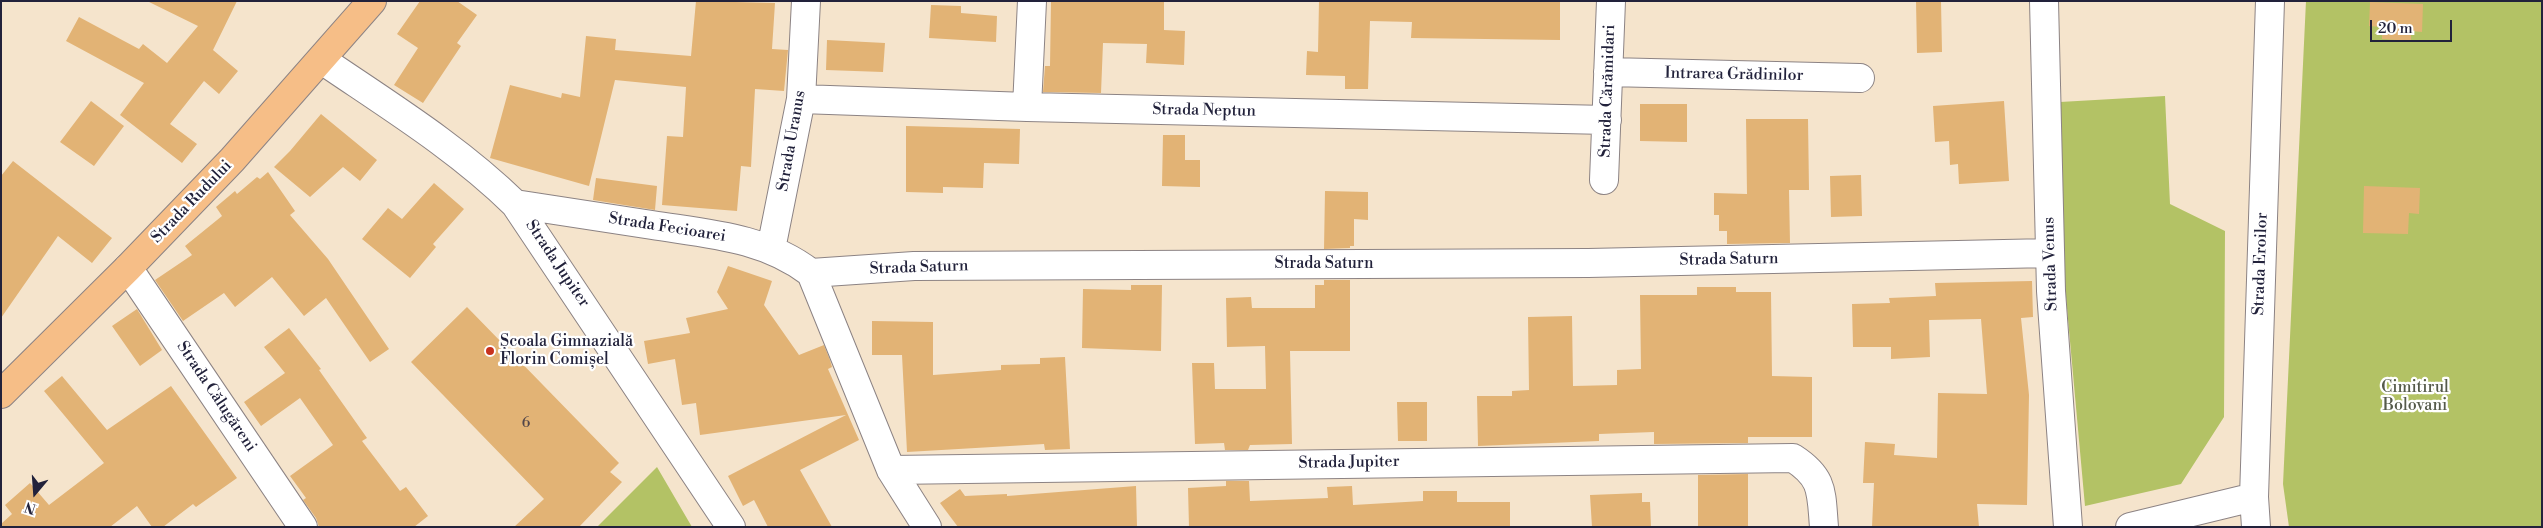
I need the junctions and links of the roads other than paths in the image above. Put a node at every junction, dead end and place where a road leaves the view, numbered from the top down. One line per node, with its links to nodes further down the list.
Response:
1 (372, 1): 7 (main road, Strada Rudului)
2 (806, 1): 10 (street, Strada Uranus)
3 (1032, 1): 11 (street)
4 (1611, 1): 8 (street, Strada Cărămidari)
5 (2044, 1): 16 (street, Strada Venus)
6 (2270, 1): 21 (street, Strada Eroilor)
7 (322, 60): 14 (street, Strada Jupiter); 17 (main road, Strada Rudului)
8 (1608, 72): 9 (street, Intrarea Grădinilor); 12 (street, Strada Cărămidari)
9 (1860, 78)
10 (802, 99): 11 (street, Strada Neptun); 15 (street, Strada Uranus)
11 (1028, 108): 12 (street, Strada Neptun)
12 (1607, 120): 13 (street, Strada Cărămidari)
13 (1604, 180)
14 (516, 204): 15 (street, Strada Fecioarei); 23 (street, Strada Jupiter)
15 (771, 249): 18 (street, Strada Fecioarei)
16 (2050, 253): 18 (street, Strada Saturn); 26 (street, Strada Venus)
17 (128, 268): 19 (main road, Strada Rudului); 22 (street, Strada Călugăreni)
18 (811, 273): 20 (street)
19 (4, 387)
20 (891, 470): 24 (street); 25 (street, Strada Jupiter)
21 (2254, 497): 27 (street); 28 (street, Strada Eroilor)
22 (303, 527)
23 (730, 527)
24 (927, 527)
25 (1824, 527)
26 (2068, 527)
27 (2130, 527)
28 (2256, 527)

